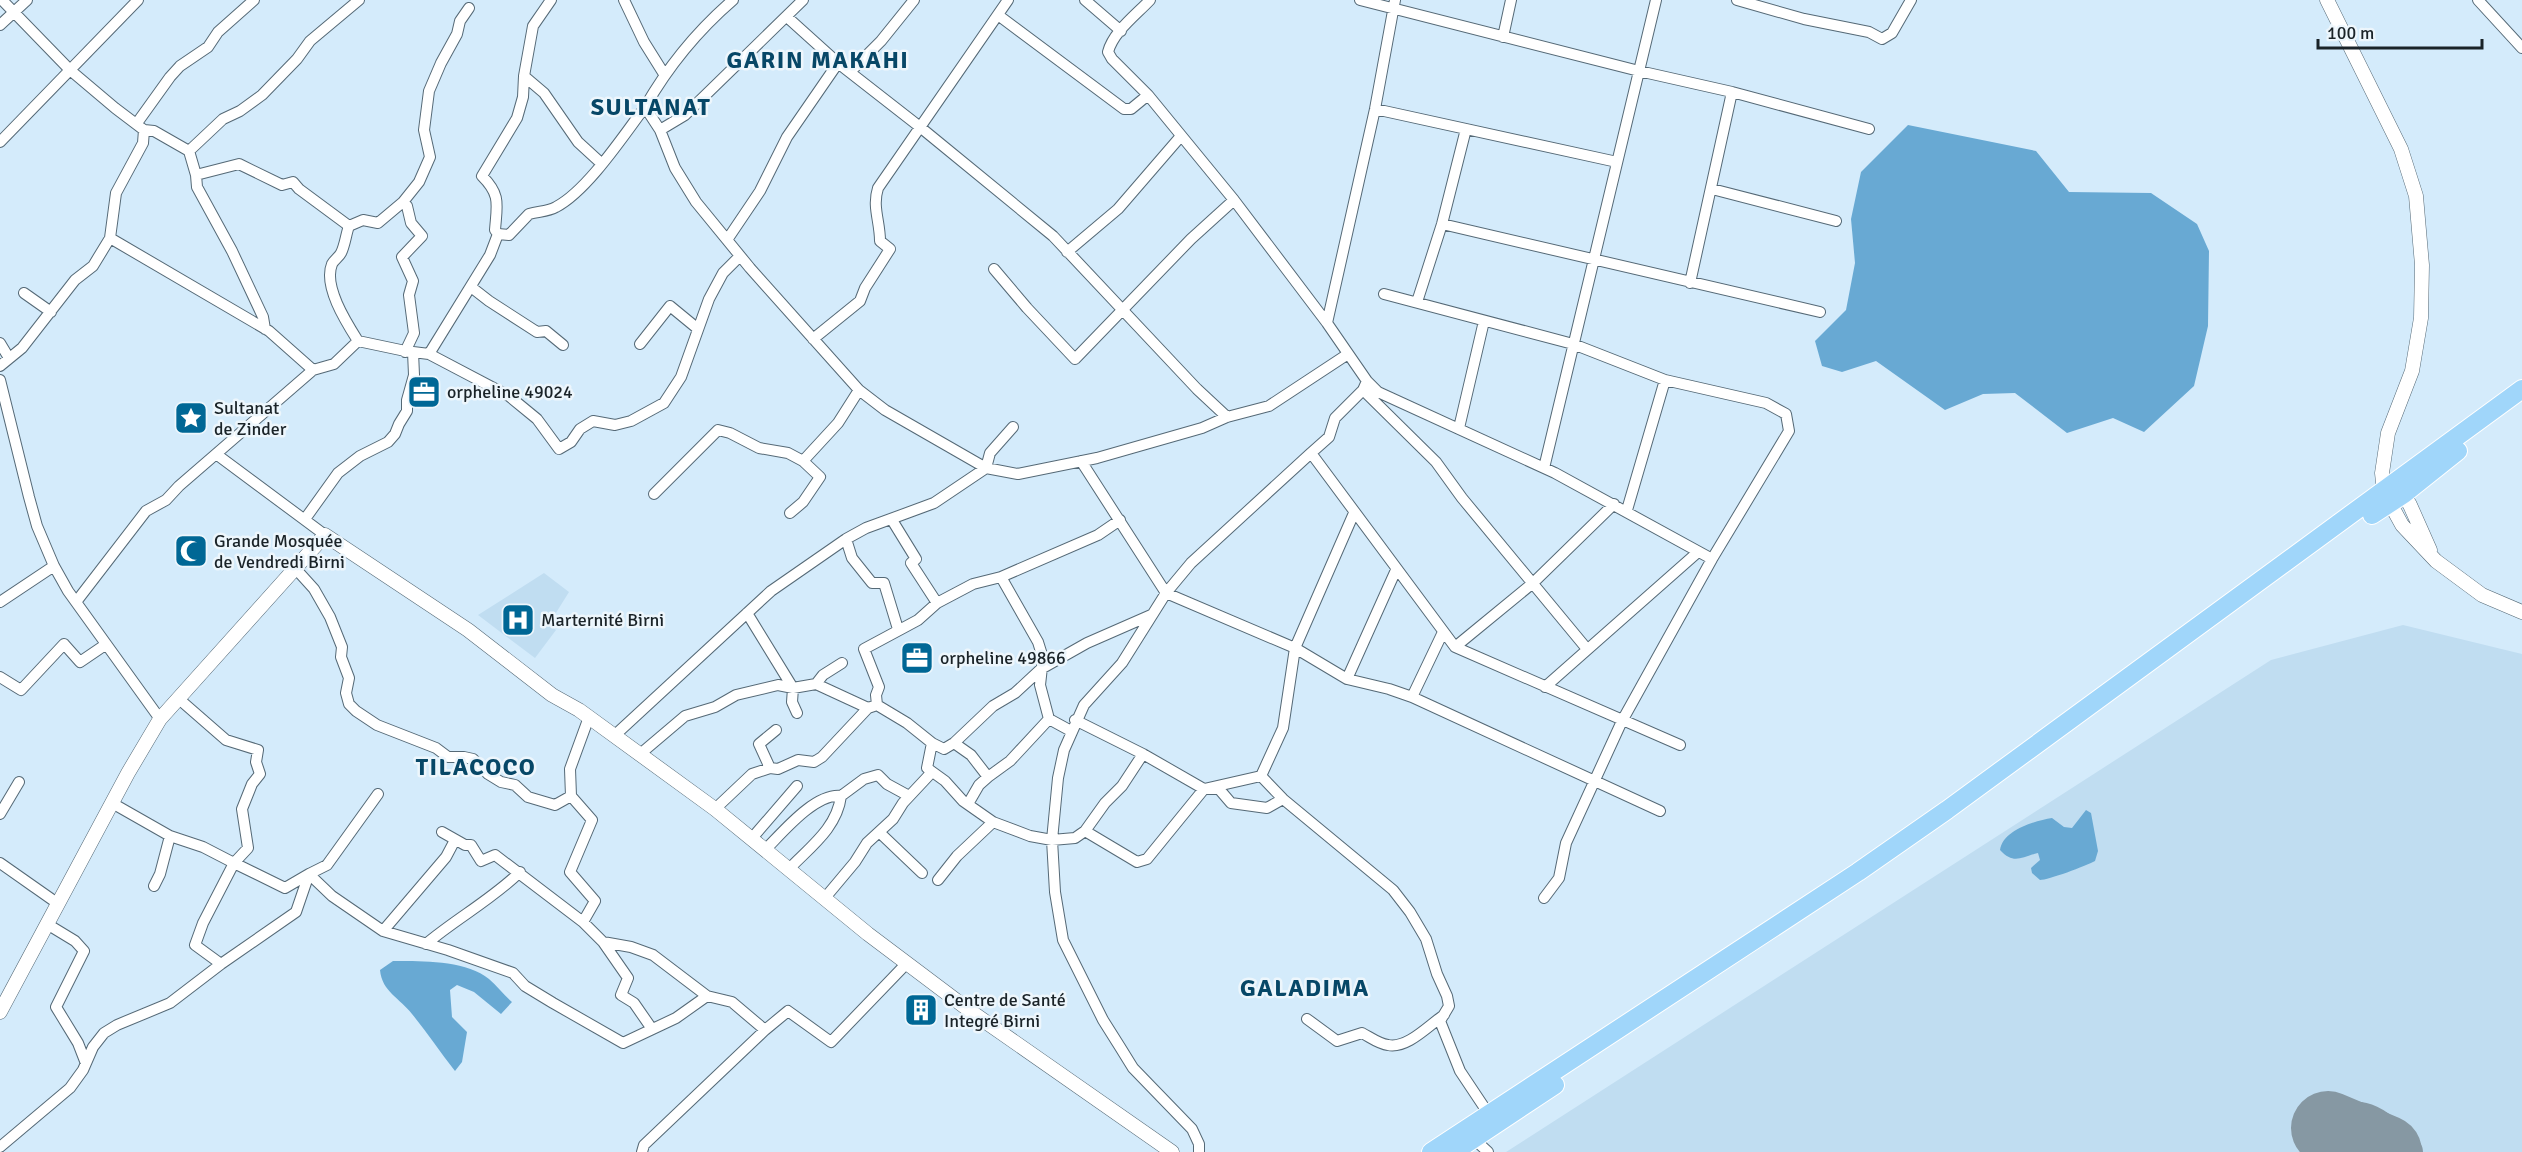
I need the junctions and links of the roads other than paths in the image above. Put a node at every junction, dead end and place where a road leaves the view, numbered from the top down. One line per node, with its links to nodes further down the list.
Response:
1 (2, 0): 23 (street)
2 (27, 0): 23 (street)
3 (138, 0): 31 (street)
4 (254, 0): 40 (street)
5 (358, 0): 47 (street)
6 (551, 0): 35 (street)
7 (624, 0): 34 (street)
8 (733, 0): 34 (street)
9 (803, 0): 25 (street)
10 (914, 0): 33 (street)
11 (1008, 0): 24 (street)
12 (1085, 0): 27 (street)
13 (1150, 0): 27 (street)
14 (1360, 0): 21 (street)
15 (1511, 0): 28 (street)
16 (1656, 0): 32 (street)
17 (1911, 0): 20 (street)
18 (2327, 0): 103 (street)
19 (2478, 0): 29 (street)
20 (1743, 1)
21 (1394, 4): 28 (street); 39 (street)
22 (469, 8): 53 (street)
23 (13, 12): 26 (street); 31 (street)
24 (998, 15): 37 (street); 41 (street)
25 (788, 17): 30 (street); 42 (street)
26 (0, 25)
27 (1121, 31): 37 (street)
28 (1503, 37): 32 (street)
29 (2522, 48)
30 (838, 63): 33 (street); 59 (street)
31 (70, 70): 40 (street); 46 (street)
32 (1639, 71): 36 (street); 48 (street)
33 (850, 72): 41 (street)
34 (663, 74): 38 (street)
35 (524, 76): 49 (street); 57 (street)
36 (1732, 92): 44 (street); 51 (street)
37 (1148, 95): 45 (street)
38 (645, 107): 42 (street); 49 (street)
39 (1375, 109): 43 (street); 73 (street)
40 (140, 126): 47 (street); 58 (street)
41 (920, 127): 60 (street); 76 (street)
42 (660, 129): 59 (street)
43 (1466, 129): 48 (street); 55 (street)
44 (1869, 129)
45 (1181, 136): 52 (street); 60 (street)
46 (0, 142)
47 (189, 151): 50 (street)
48 (1617, 162): 62 (street)
49 (602, 164): 57 (street)
50 (196, 175): 56 (street); 74 (street)
51 (1712, 189): 54 (street); 64 (street)
52 (1234, 200): 69 (street); 73 (street)
53 (403, 202): 56 (street); 82 (street)
54 (1836, 220)
55 (1442, 224): 62 (street); 68 (street)
56 (349, 226): 77 (street)
57 (498, 234): 65 (street)
58 (110, 238): 70 (street); 74 (street)
59 (727, 240): 61 (street)
60 (1067, 252): 69 (street)
61 (740, 256): 75 (street); 76 (street)
62 (1593, 260): 64 (street); 80 (street)
63 (994, 269): 69 (street)
64 (1690, 283): 71 (street)
65 (471, 287): 81 (street); 83 (street)
66 (24, 293): 70 (street)
67 (1384, 294): 68 (street)
68 (1417, 302): 72 (street)
69 (1124, 310): 94 (street)
70 (51, 312): 85 (street)
71 (1820, 312)
72 (1484, 321): 80 (street); 96 (street)
73 (1328, 323): 84 (street)
74 (265, 328): 86 (street)
75 (698, 329): 79 (street); 83 (street)
76 (813, 339): 91 (street)
77 (358, 341): 82 (street); 86 (street)
78 (0, 343): 85 (street)
79 (640, 344)
80 (1573, 344): 88 (street); 102 (street)
81 (563, 345)
82 (409, 352): 83 (street); 109 (street)
83 (429, 354)
84 (1348, 354): 89 (street); 94 (street)
85 (4, 362)
86 (313, 370): 98 (street)
87 (0, 380): 93 (street)
88 (1665, 381): 106 (street); 115 (street)
89 (1365, 386): 96 (street); 97 (street); 120 (street)
90 (2522, 389): 103 (highway)
91 (859, 390): 99 (street); 101 (street)
92 (2522, 403): 103 (highway)
93 (5, 415): 116 (street)
94 (1227, 417): 100 (street)
95 (1013, 427): 101 (street)
96 (1459, 428): 102 (street)
97 (1311, 453): 108 (street); 121 (street)
98 (216, 454): 109 (street); 123 (street)
99 (803, 461): 104 (street); 107 (street)
100 (1081, 461): 101 (street); 111 (street)
101 (986, 468): 110 (street)
102 (1544, 468): 105 (street)
103 (2393, 493): 125 (street); 209 (highway)
104 (654, 494)
105 (1614, 504): 106 (street); 120 (street)
106 (1627, 510): 114 (street)
107 (790, 513)
108 (1354, 513): 118 (street); 132 (street)
109 (305, 519): 112 (street)
110 (892, 520): 113 (street); 124 (street)
111 (1120, 520): 119 (street); 121 (street)
112 (325, 535): 117 (street); 145 (street)
113 (846, 539): 126 (street); 128 (street)
114 (1698, 552): 115 (street); 133 (street)
115 (1712, 559): 148 (street)
116 (54, 566): 122 (street); 123 (street)
117 (295, 568): 142 (street); 166 (street)
118 (1396, 570): 129 (street); 137 (street)
119 (1001, 577): 124 (street); 135 (street)
120 (1533, 583): 131 (street); 133 (street)
121 (1166, 593): 127 (street); 132 (street)
122 (0, 602)
123 (76, 602): 130 (street)
124 (937, 603): 128 (street)
125 (2522, 612)
126 (747, 613): 139 (street); 151 (street)
127 (1151, 615): 135 (street); 149 (street)
128 (898, 629): 143 (street)
129 (1443, 633): 131 (street); 141 (street)
130 (105, 645): 136 (street); 146 (street)
131 (1455, 647): 140 (street)
132 (1295, 648): 137 (street); 159 (street)
133 (1587, 649): 140 (street)
134 (842, 663): 138 (street)
135 (1041, 669): 147 (street); 153 (street)
136 (0, 677)
137 (1347, 679): 141 (street)
138 (816, 684): 139 (street); 143 (street)
139 (793, 687): 144 (street); 156 (street)
140 (1545, 687): 148 (street)
141 (1412, 697): 162 (street)
142 (179, 699): 146 (street); 185 (street)
143 (872, 706): 152 (street); 157 (street)
144 (797, 713)
145 (589, 717): 151 (street); 166 (street)
146 (160, 719): 170 (street)
147 (1049, 719): 149 (street); 160 (street)
148 (1622, 721): 154 (street); 162 (street)
149 (1073, 725): 155 (street); 182 (street)
150 (776, 730): 157 (street)
151 (614, 736): 156 (street)
152 (932, 743): 153 (street); 158 (street)
153 (954, 743): 160 (street)
154 (1680, 746)
155 (1143, 754): 164 (street); 176 (street)
156 (639, 755): 172 (street)
157 (770, 768): 172 (street)
158 (932, 772): 168 (street); 171 (street)
159 (1262, 776): 164 (street); 169 (street)
160 (988, 777): 171 (street)
161 (19, 782): 174 (street)
162 (1595, 783): 173 (street); 192 (street)
163 (797, 786): 180 (street)
164 (1204, 789): 169 (street); 176 (street)
165 (378, 794): 189 (street)
166 (571, 796): 195 (street)
167 (841, 796): 168 (street); 183 (street); 186 (street)
168 (909, 796): 178 (street)
169 (1283, 799): 204 (street)
170 (112, 803): 179 (street); 194 (street)
171 (968, 804): 175 (street)
172 (715, 809): 180 (street)
173 (1660, 811)
174 (0, 814)
175 (993, 822): 182 (street); 190 (street)
176 (1085, 831): 182 (street)
177 (442, 832): 181 (street)
178 (879, 832): 188 (street); 193 (street)
179 (170, 836): 185 (street); 191 (street)
180 (753, 837): 183 (street)
181 (455, 840): 187 (street); 197 (street)
182 (1052, 840): 215 (street)
183 (766, 849): 186 (street)
184 (0, 863): 194 (street)
185 (234, 863): 189 (street); 201 (street)
186 (789, 869): 193 (street)
187 (520, 872): 195 (street); 199 (street)
188 (922, 873)
189 (309, 874): 197 (street); 201 (street)
190 (938, 880)
191 (154, 886)
192 (1544, 898)
193 (824, 899): 200 (street)
194 (57, 903): 196 (street)
195 (583, 922): 198 (street)
196 (47, 924): 203 (street); 208 (street)
197 (382, 931): 199 (street)
198 (603, 942): 202 (street); 206 (street)
199 (426, 944): 206 (street)
200 (907, 963): 207 (street); 214 (street)
201 (221, 964): 208 (street)
202 (707, 996): 206 (street); 207 (street)
203 (0, 1012)
204 (1444, 1015): 205 (street); 209 (street)
205 (1307, 1019)
206 (652, 1029)
207 (765, 1030): 213 (street)
208 (85, 1061): 211 (street)
209 (1492, 1119): 210 (highway); 212 (highway)
210 (1474, 1139): 212 (highway); 216 (street)
211 (0, 1147)
212 (1445, 1150)
213 (642, 1152)
214 (1172, 1152)
215 (1199, 1152)
216 (1488, 1152)

